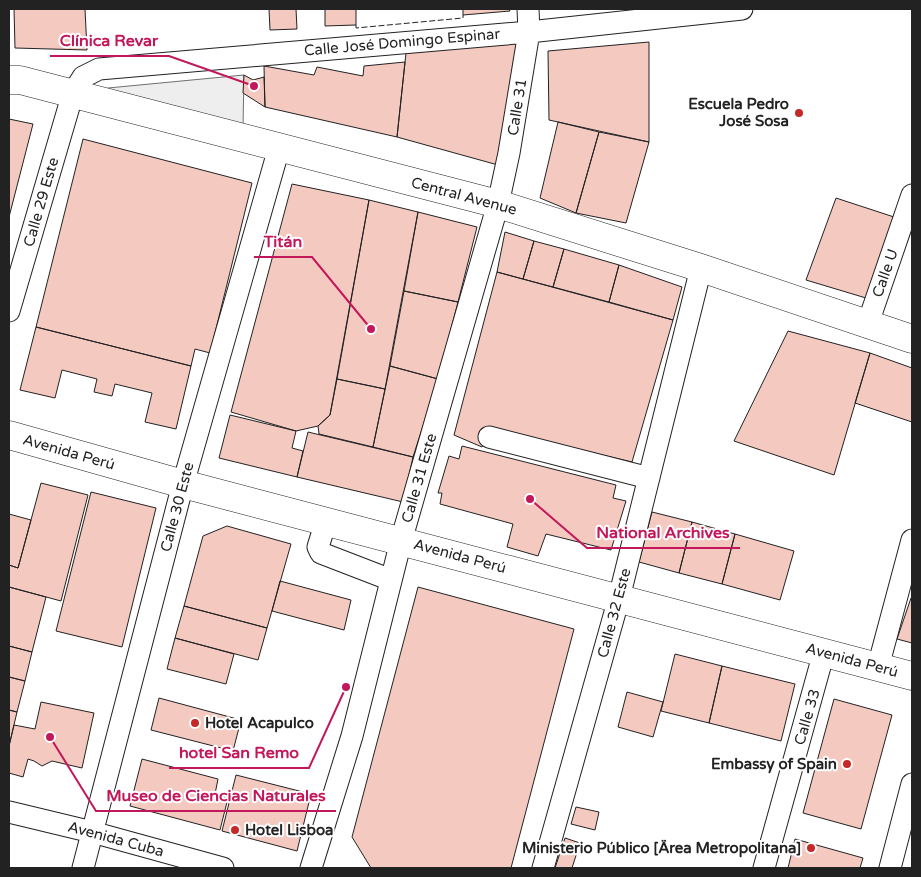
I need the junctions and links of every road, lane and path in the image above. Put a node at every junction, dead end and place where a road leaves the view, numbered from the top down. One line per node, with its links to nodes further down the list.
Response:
1 (528, 9): 3 (street, Calle 31)
2 (742, 9): 3 (street, Calle José Domingo Espinar)
3 (529, 32): 5 (street, Calle José Domingo Espinar); 8 (street, Calle 31)
4 (9, 80): 5 (main road, Central Avenue)
5 (73, 93): 6 (main road, Central Avenue); 11 (street, Calle 29 Este)
6 (279, 148): 8 (main road, Central Avenue); 17 (street, Calle 30 Este)
7 (912, 195): 9 (street, Calle U)
8 (498, 204): 10 (main road, Central Avenue); 20 (street, Calle 31 Este)
9 (906, 231): 12 (street, Calle U)
10 (702, 268): 12 (main road, Central Avenue); 16 (street, Calle 32 Este)
11 (9, 311)
12 (868, 323): 13 (main road, Central Avenue)
13 (912, 339)
14 (9, 435): 17 (main road, Avenida Perú)
15 (490, 437): 16 (street)
16 (649, 478): 22 (street, Calle 32 Este)
17 (182, 484): 18 (main road, Avenida Perú); 28 (street, Calle 30 Este)
18 (326, 521): 20 (main road, Avenida Perú); 21 (street)
19 (912, 540): 24 (street)
20 (401, 541): 21 (street, Calle 31 Este); 22 (main road, Avenida Perú)
21 (391, 580): 31 (street, Calle 31 Este)
22 (619, 598): 23 (main road, Avenida Perú); 32 (street, Calle 32 Este)
23 (824, 652): 24 (main road, Avenida Perú); 33 (street, Calle 33)
24 (878, 666): 25 (main road, Avenida Perú)
25 (912, 676)
26 (912, 784): 34 (street)
27 (9, 812): 28 (street, Avenida Cuba)
28 (92, 832): 29 (street, Calle 30 Este); 30 (street, Avenida Cuba)
29 (83, 868)
30 (223, 868)
31 (311, 868)
32 (543, 868)
33 (764, 868)
34 (890, 868)

